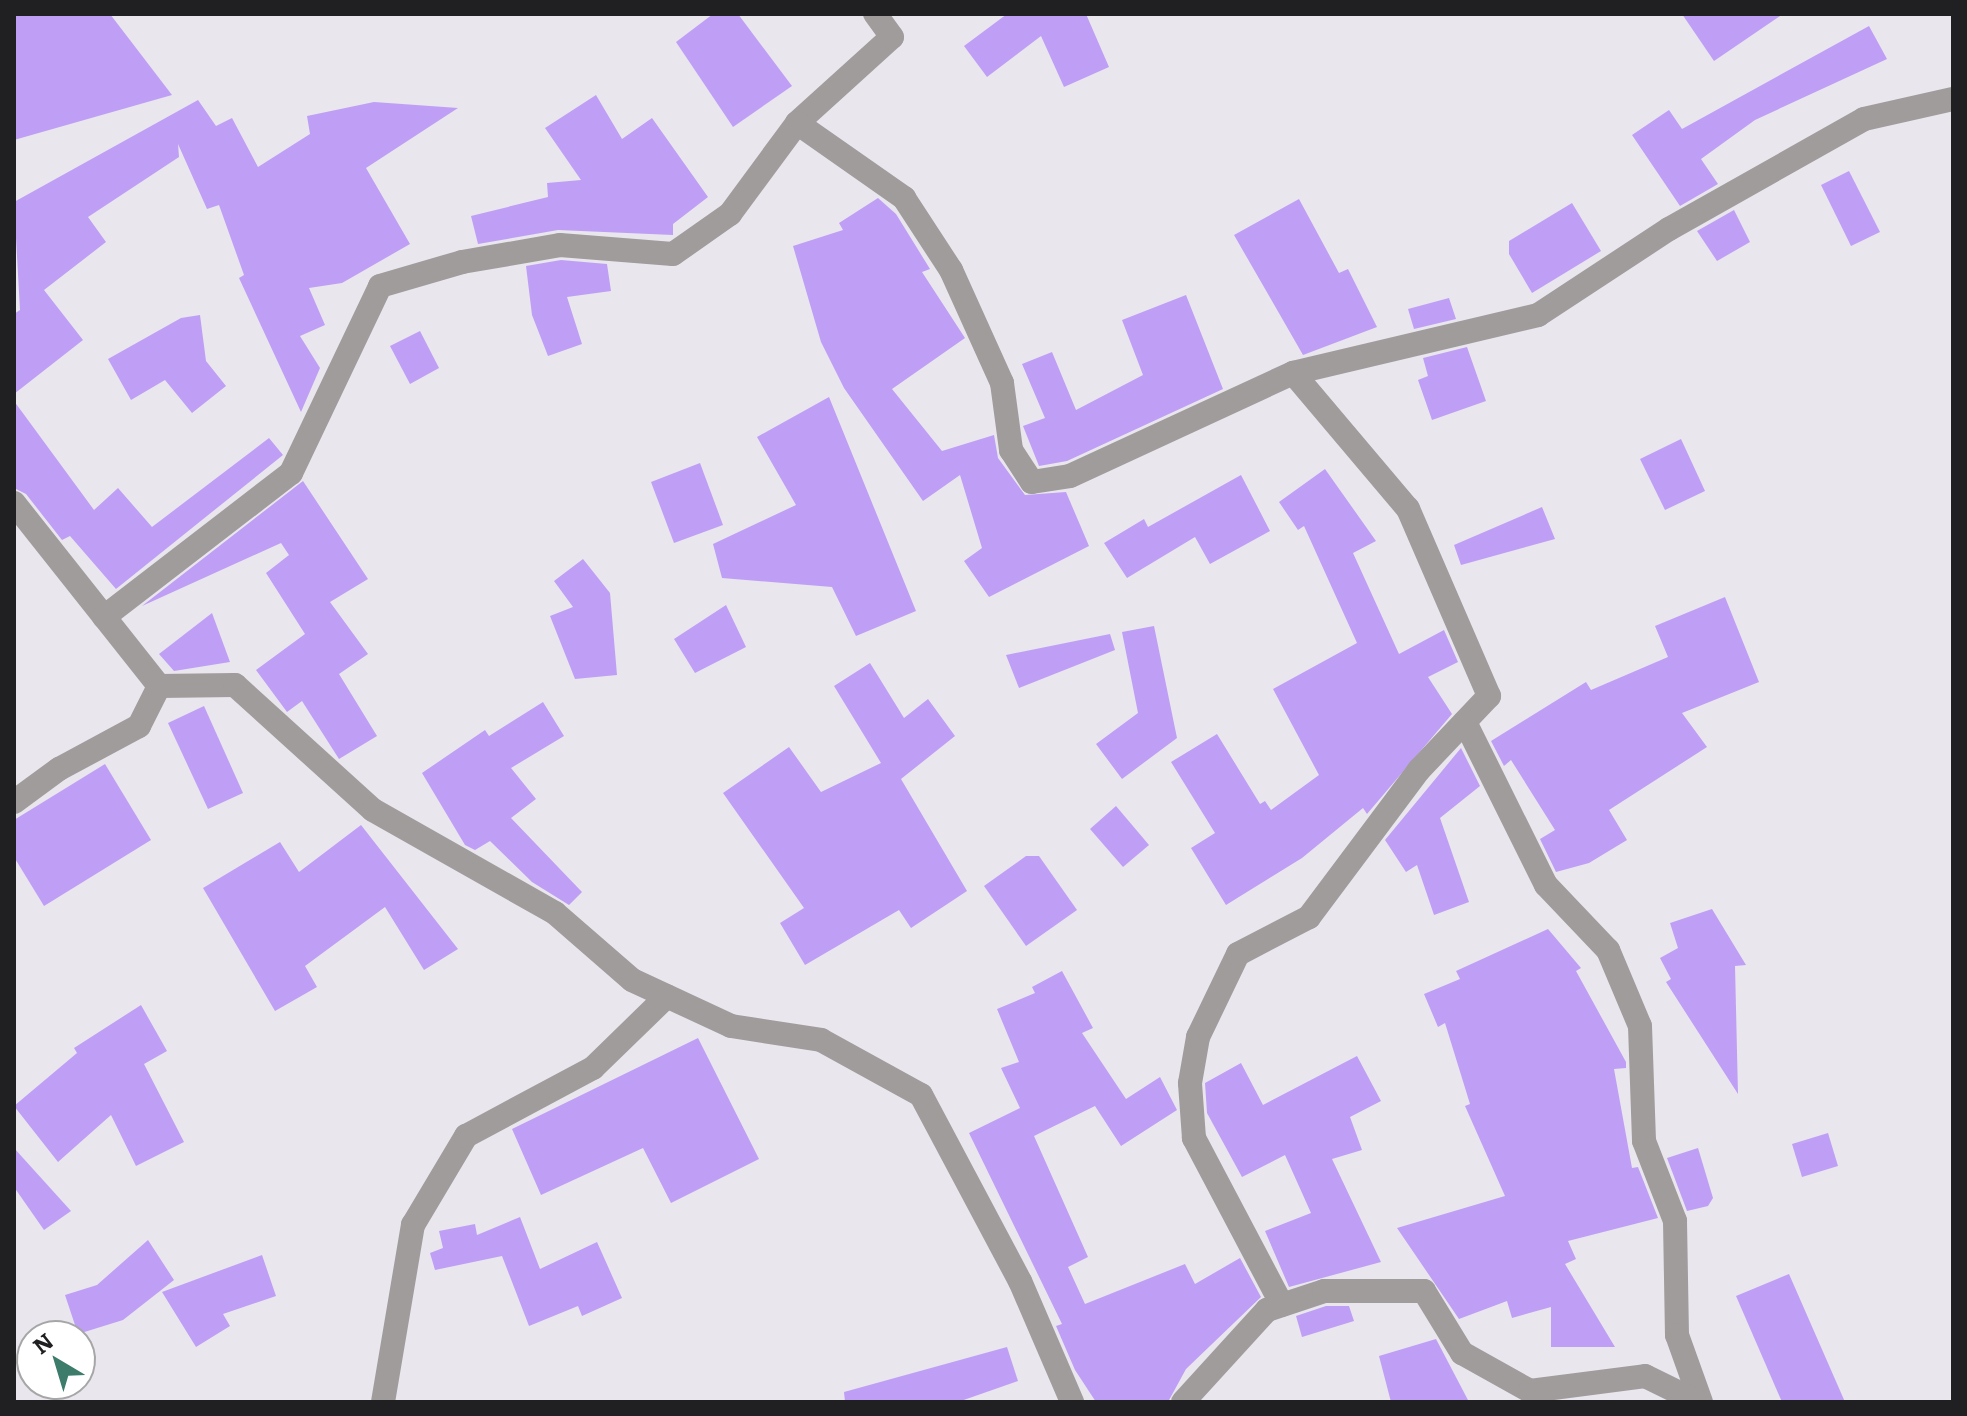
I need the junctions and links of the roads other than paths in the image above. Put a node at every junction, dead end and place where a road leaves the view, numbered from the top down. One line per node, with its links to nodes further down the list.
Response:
1 (875, 14): 3 (street)
2 (1953, 99): 4 (street)
3 (797, 123): 4 (street); 6 (street)
4 (1293, 373): 8 (street)
5 (14, 503): 6 (street)
6 (104, 617): 7 (street)
7 (159, 686): 9 (street); 10 (street)
8 (1465, 722): 11 (street); 15 (street)
9 (14, 802)
10 (667, 996): 12 (street); 13 (street)
11 (1282, 1305): 14 (street); 15 (street)
12 (383, 1402)
13 (1072, 1402)
14 (1183, 1402)
15 (1700, 1402)

